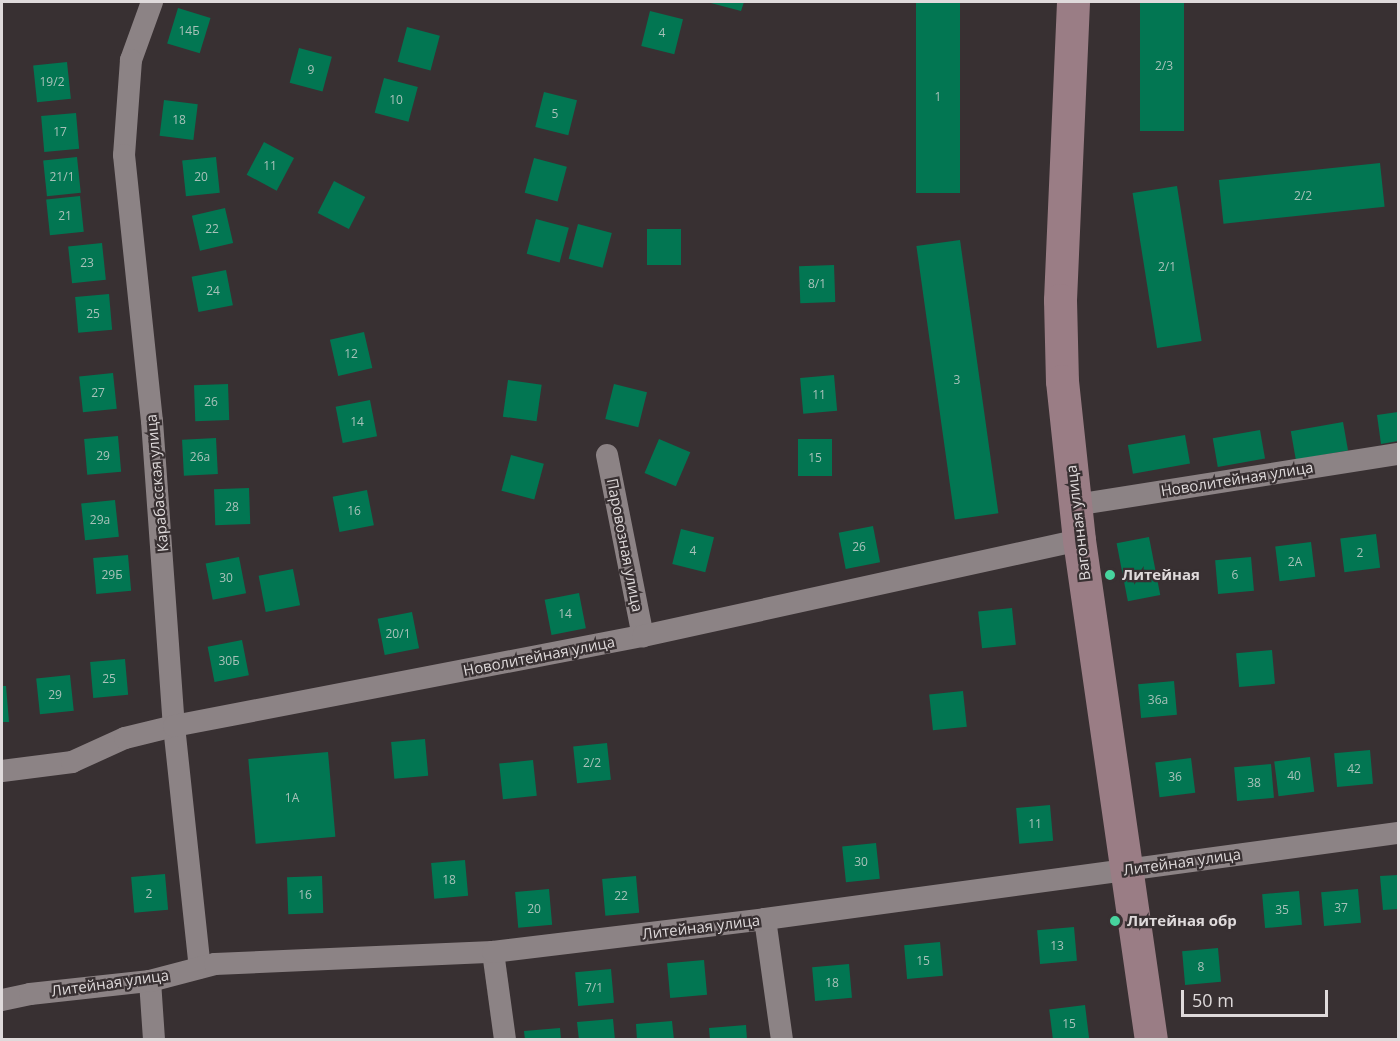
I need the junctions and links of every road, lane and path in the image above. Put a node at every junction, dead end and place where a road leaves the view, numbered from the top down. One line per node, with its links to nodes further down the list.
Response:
1 (152, 2): 8 (street, Карабасская улица)
2 (1073, 2): 5 (street, Вагонная улица)
3 (607, 454): 7 (street, Паровозная улица)
4 (1398, 454): 5 (street, Новолитейная улица)
5 (1075, 505): 6 (street, Вагонная улица)
6 (1078, 540): 7 (street, Новолитейная улица); 11 (street, Вагонная улица)
7 (643, 636): 8 (street, Новолитейная улица)
8 (174, 726): 9 (street, Новолитейная улица); 14 (street, Карабасская улица)
9 (2, 771)
10 (1398, 833): 11 (street, Литейная улица)
11 (1126, 870): 12 (street, Литейная улица); 20 (street, Вагонная улица)
12 (765, 920): 13 (street, Литейная улица); 19 (street)
13 (493, 952): 14 (street, Литейная улица); 18 (street)
14 (200, 968): 15 (street, Литейная улица)
15 (150, 981): 16 (street, Литейная улица); 17 (street)
16 (2, 1000)
17 (154, 1040)
18 (505, 1040)
19 (782, 1040)
20 (1151, 1040)

